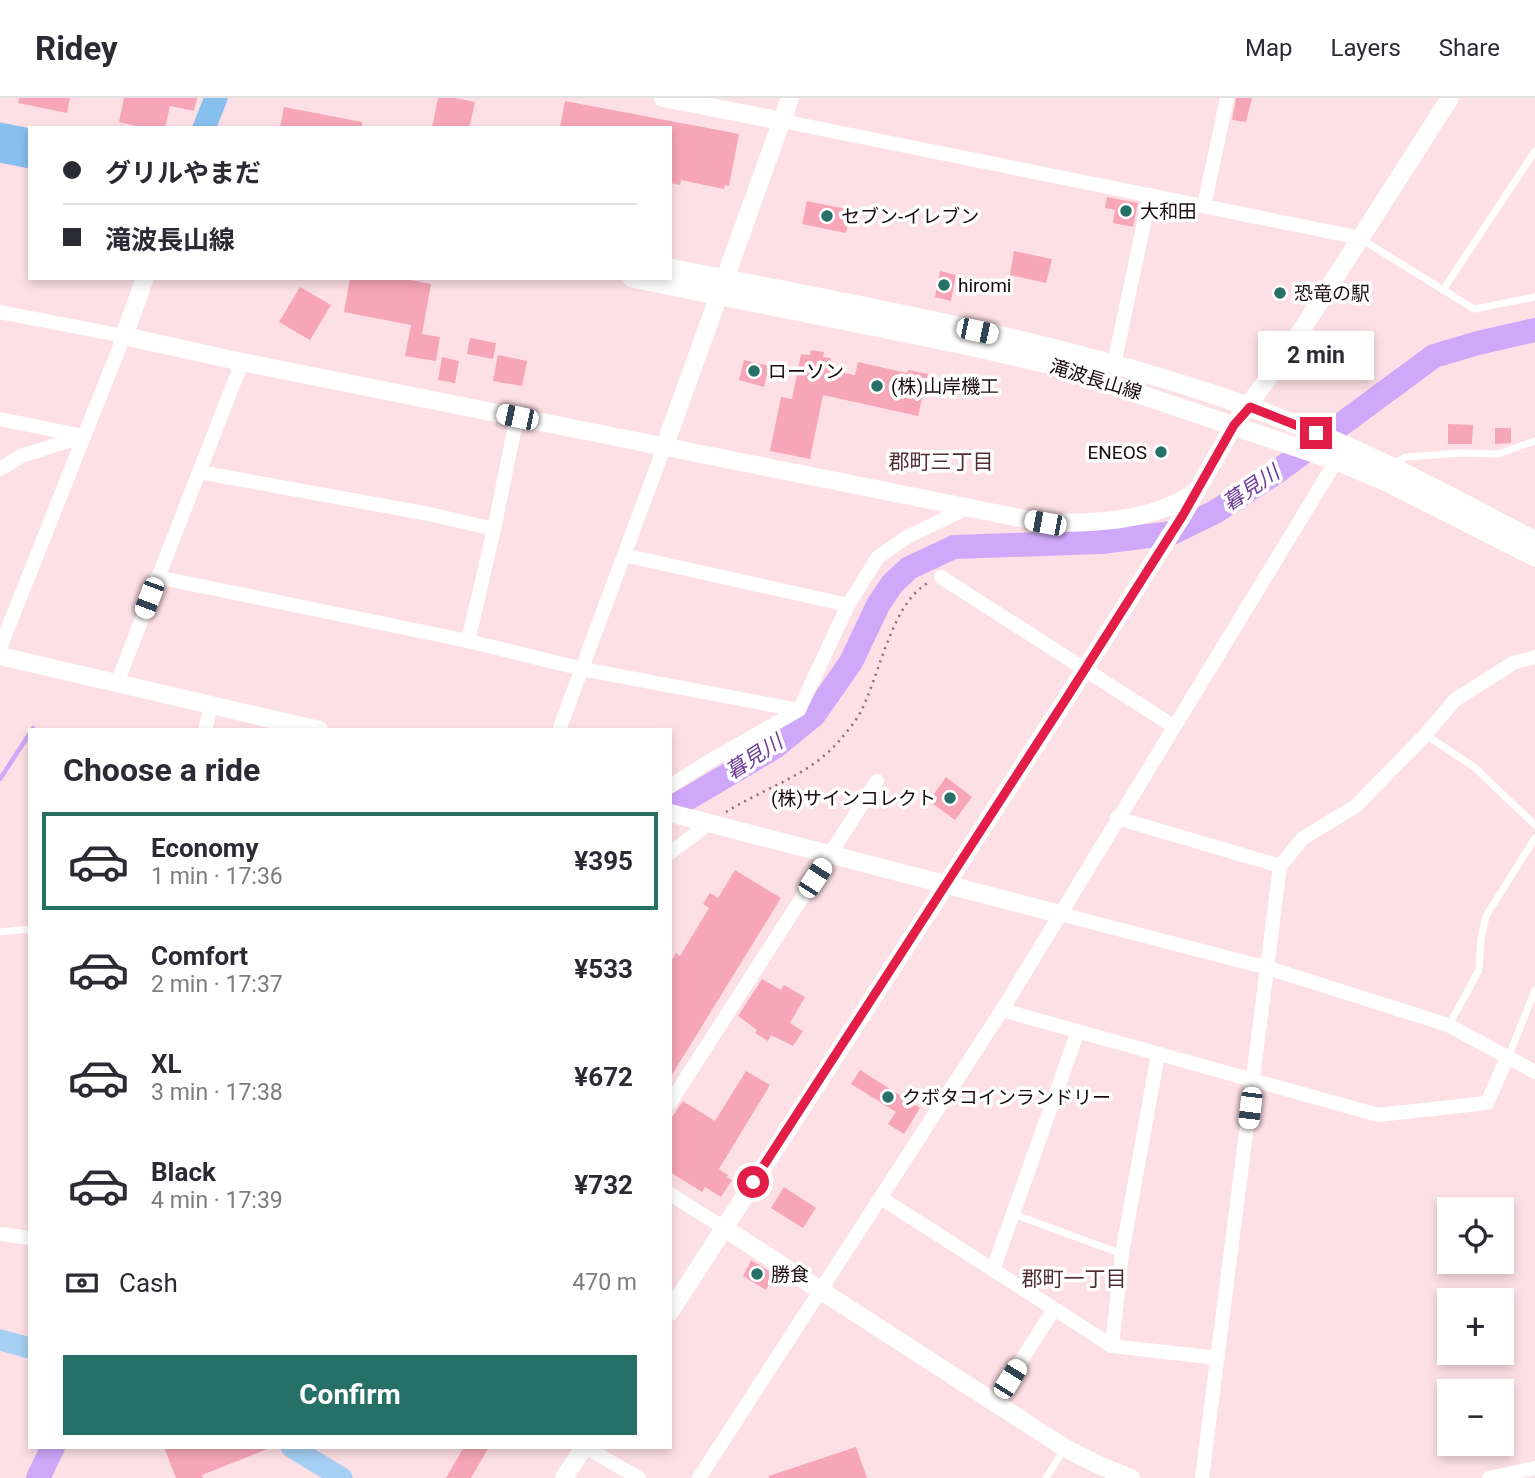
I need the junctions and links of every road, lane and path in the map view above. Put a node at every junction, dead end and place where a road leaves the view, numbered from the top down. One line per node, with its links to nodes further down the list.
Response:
1 (216, 98): 7 (highway)
2 (663, 98): 6 (street)
3 (790, 98): 6 (street)
4 (1227, 98): 14 (street)
5 (1450, 98): 15 (street)
6 (782, 121): 13 (street); 19 (street)
7 (205, 126)
8 (0, 134): 9 (highway)
9 (28, 140)
10 (0, 151): 12 (highway)
11 (1535, 151): 20 (lane)
12 (28, 157)
13 (1150, 195): 14 (street); 25 (street)
14 (1204, 206): 15 (street)
15 (1361, 238): 20 (lane); 26 (street)
16 (672, 269): 19 (main road, 滝波長山線)
17 (144, 280): 23 (street)
18 (652, 280): 19 (main road, 滝波長山線)
19 (722, 287): 25 (main road, 滝波長山線); 29 (main road, 滝波長山線); 32 (street)
20 (1443, 290): 21 (lane)
21 (1535, 296)
22 (0, 312): 23 (street)
23 (124, 336): 24 (street); 30 (street)
24 (242, 362): 27 (street); 36 (street)
25 (1114, 364): 26 (main road, 滝波長山線)
26 (1250, 407): 29 (street); 33 (main road, 滝波長山線)
27 (517, 417): 32 (street); 39 (street)
28 (0, 419): 30 (street)
29 (1234, 425): 33 (main road, 滝波長山線); 37 (street)
30 (84, 436): 35 (street); 47 (street)
31 (1535, 441): 34 (lane)
32 (664, 445): 38 (street); 41 (street)
33 (1338, 455): 34 (main road, 滝波長山線); 42 (main road, 滝波長山線); 55 (street)
34 (1392, 465): 40 (main road, 滝波長山線)
35 (0, 469)
36 (199, 472): 39 (street); 43 (street)
37 (1198, 490): 38 (street); 50 (street)
38 (967, 508): 45 (street)
39 (494, 529): 46 (street)
40 (1535, 541)
41 (624, 555): 45 (street); 51 (street)
42 (1535, 557)
43 (157, 577): 46 (street); 52 (street)
44 (941, 577): 50 (street); 64 (path)
45 (848, 605): 54 (street)
46 (468, 640): 51 (street)
47 (0, 648)
48 (0, 656): 52 (street)
49 (1535, 657): 59 (street)
50 (1085, 668): 55 (street); 70 (street)
51 (582, 669): 54 (street); 58 (street)
52 (117, 683): 53 (street)
53 (211, 705): 56 (street); 57 (street)
54 (799, 710): 61 (street)
55 (1174, 726): 63 (street)
56 (205, 728)
57 (310, 728)
58 (560, 728)
59 (1425, 735): 65 (lane); 69 (street)
60 (877, 781): 68 (street)
61 (672, 785)
62 (672, 814): 64 (street)
63 (1117, 818): 69 (street); 71 (street)
64 (703, 824): 67 (street); 68 (street)
65 (1535, 825)
66 (1535, 838): 77 (lane)
67 (672, 851)
68 (830, 856): 70 (street); 83 (street)
69 (1280, 866): 74 (street)
70 (943, 886): 71 (street); 87 (street)
71 (1060, 915): 74 (street); 76 (street)
72 (28, 929): 73 (lane)
73 (0, 932)
74 (1268, 968): 77 (street); 82 (street)
75 (1535, 990): 80 (lane)
76 (1002, 1010): 78 (street); 85 (street)
77 (1448, 1025): 80 (street)
78 (1079, 1031): 79 (street); 86 (street)
79 (1158, 1054): 82 (street); 90 (street)
80 (1507, 1058): 81 (street); 82 (street)
81 (1535, 1072)
82 (1253, 1080): 98 (street)
83 (672, 1100)
84 (672, 1195): 87 (street)
85 (881, 1199): 91 (street); 92 (street)
86 (1012, 1214): 90 (lane); 91 (street)
87 (724, 1228): 92 (street); 93 (street)
88 (0, 1234): 89 (street)
89 (28, 1238)
90 (1122, 1254): 96 (street)
91 (993, 1270): 94 (street)
92 (821, 1290): 99 (street); 108 (street)
93 (672, 1309)
94 (1054, 1309): 96 (street); 99 (street)
95 (0, 1340): 97 (main road)
96 (1112, 1346): 98 (street)
97 (28, 1347)
98 (1218, 1358): 111 (street)
99 (995, 1402): 100 (street)
100 (1065, 1448): 109 (lane); 110 (street)
101 (294, 1449): 105 (main road)
102 (584, 1449): 106 (street)
103 (588, 1449): 107 (street)
104 (1535, 1468): 112 (street)
105 (342, 1478)
106 (564, 1478)
107 (639, 1478)
108 (699, 1478)
109 (1046, 1478)
110 (1131, 1478)
111 (1202, 1478)
112 (1489, 1478)

